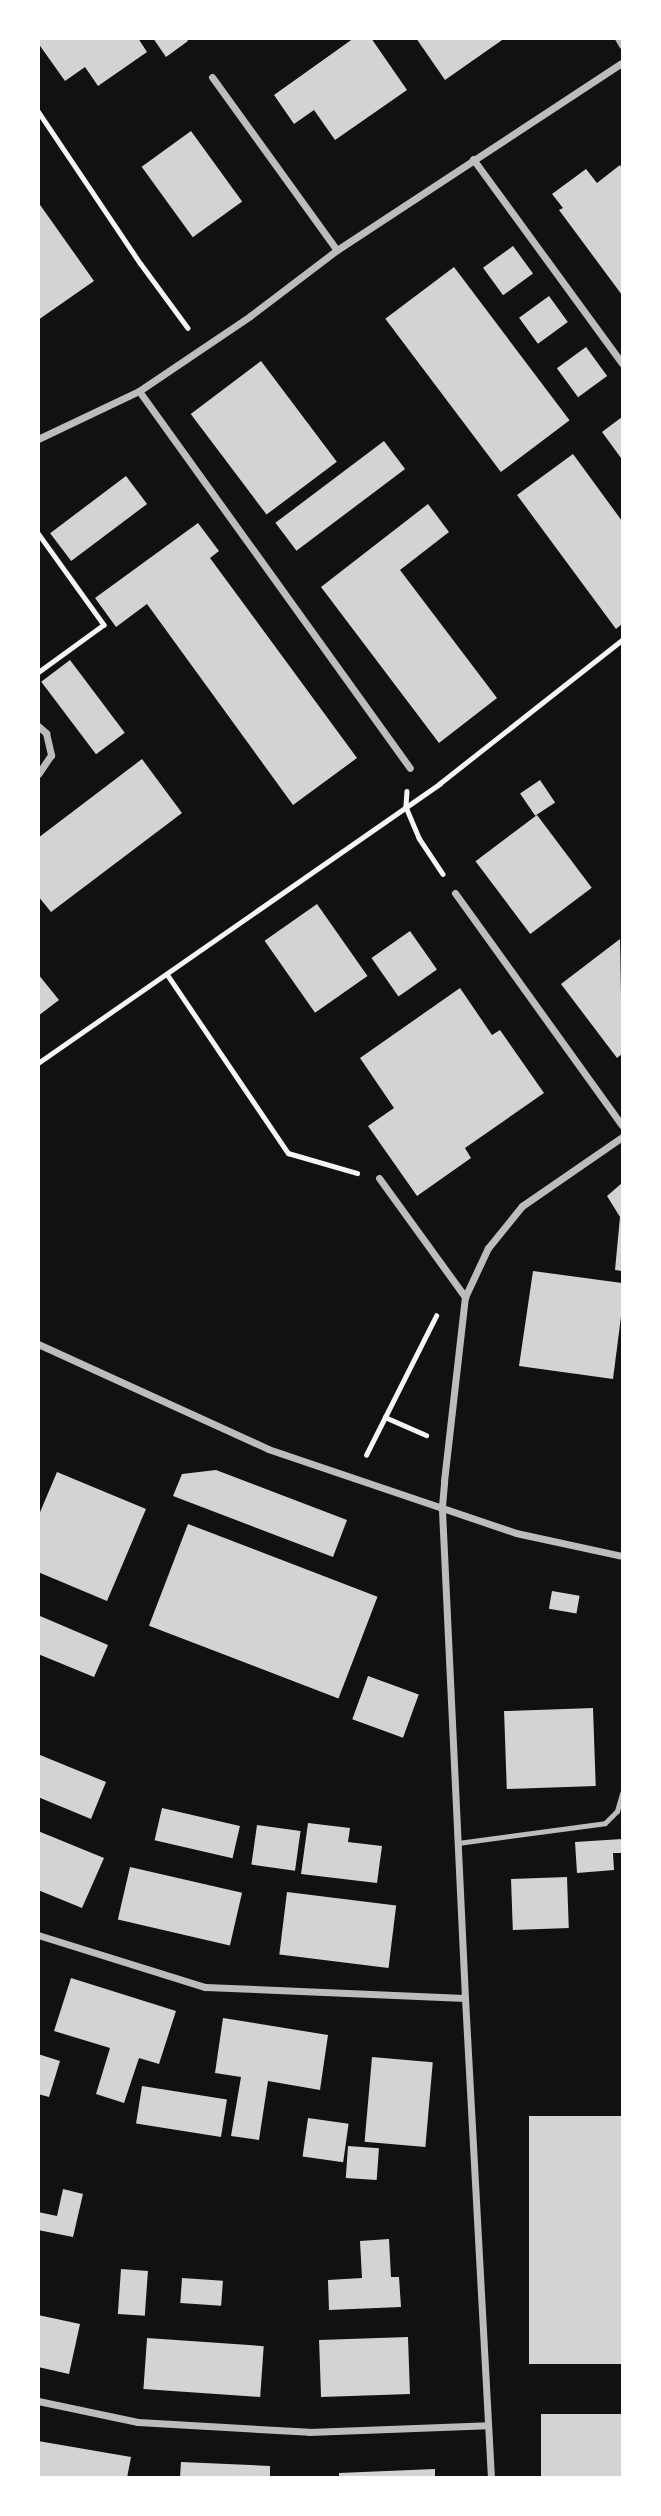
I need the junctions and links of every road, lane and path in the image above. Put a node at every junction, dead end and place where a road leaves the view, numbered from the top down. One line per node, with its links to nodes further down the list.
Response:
1 (618, 38): 2 (street)
2 (622, 45)
3 (622, 63): 6 (street)
4 (212, 77): 7 (street)
5 (38, 111): 8 (path)
6 (473, 159): 7 (street); 9 (street)
7 (337, 250): 8 (street)
8 (203, 348): 10 (street)
9 (622, 363)
10 (139, 391): 11 (street); 16 (street)
11 (38, 439)
12 (38, 533): 14 (path)
13 (622, 640): 18 (path)
14 (38, 673)
15 (38, 726): 17 (street)
16 (410, 768)
17 (38, 774)
18 (406, 807): 19 (path); 20 (path)
19 (455, 893): 22 (street)
20 (167, 974): 21 (path); 24 (path)
21 (38, 1063)
22 (622, 1125)
23 (622, 1137): 26 (street)
24 (379, 1178): 25 (street)
25 (454, 1281): 26 (street); 28 (path)
26 (465, 1297): 29 (street)
27 (38, 1344): 30 (street)
28 (385, 1418): 29 (path); 30 (path)
29 (449, 1446): 31 (street)
30 (355, 1477): 31 (street)
31 (442, 1506): 32 (street); 34 (street)
32 (622, 1556)
33 (622, 1793): 34 (lane)
34 (458, 1843): 36 (street)
35 (38, 1935): 36 (street)
36 (465, 1998): 38 (street)
37 (38, 2401): 38 (street)
38 (488, 2425): 39 (street)
39 (491, 2477)

